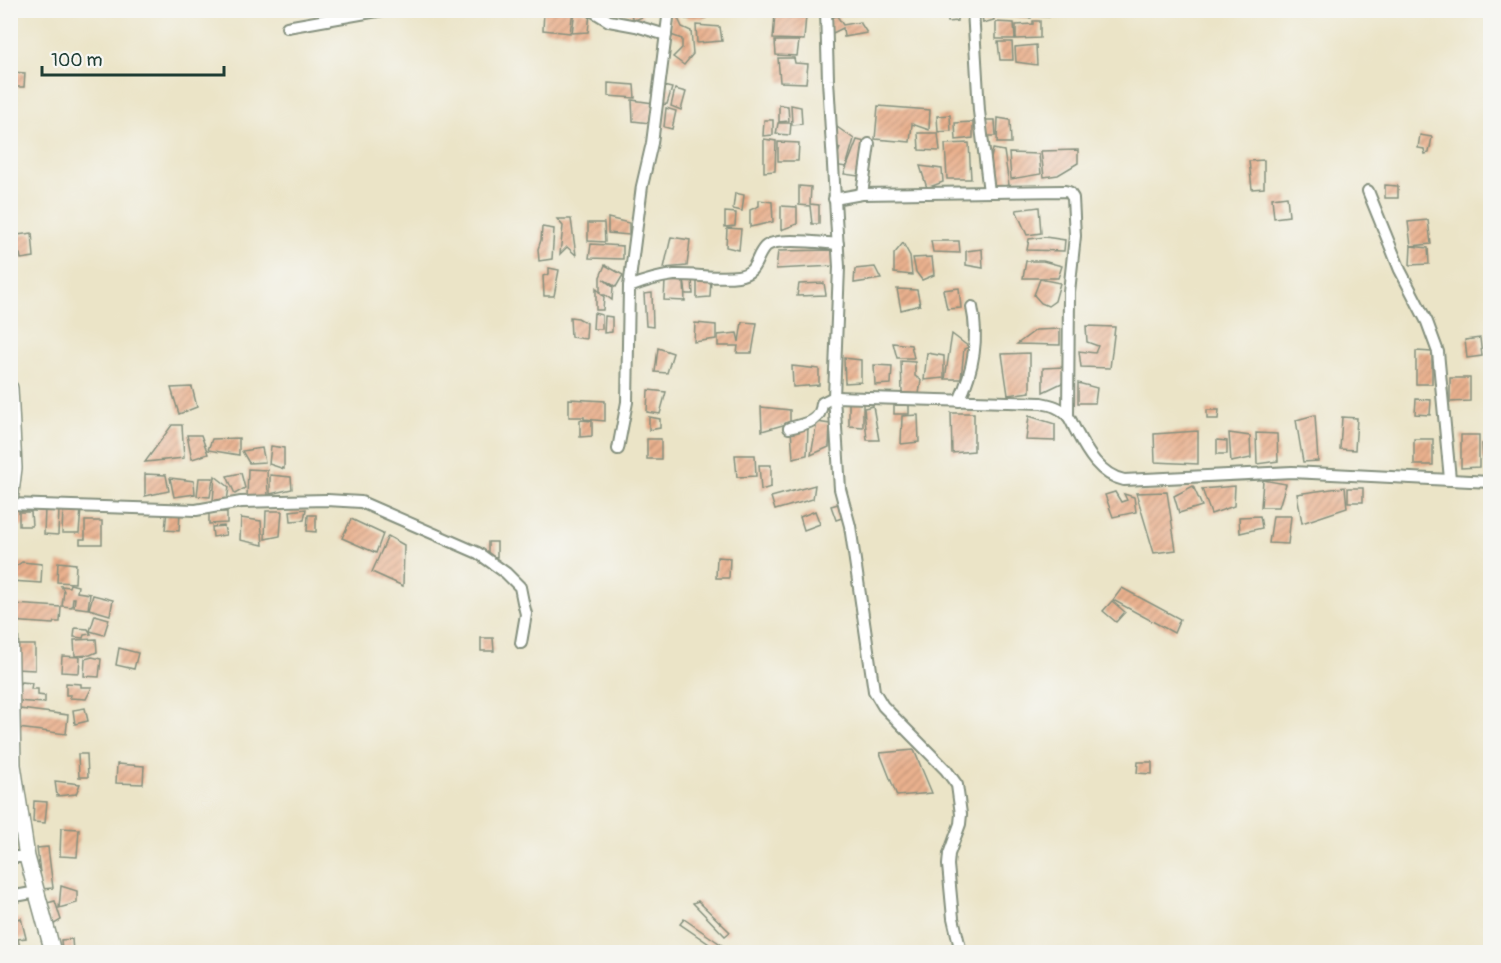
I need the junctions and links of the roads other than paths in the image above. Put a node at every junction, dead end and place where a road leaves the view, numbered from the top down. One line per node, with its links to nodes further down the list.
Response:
1 (383, 10): 6 (street)
2 (591, 10): 7 (street)
3 (669, 10): 7 (street)
4 (826, 10): 12 (street)
5 (973, 10): 10 (street)
6 (287, 27)
7 (666, 35): 14 (street)
8 (869, 144): 11 (street)
9 (1368, 191): 23 (street)
10 (989, 192): 11 (street); 19 (street)
11 (862, 194): 12 (street)
12 (834, 199): 13 (street)
13 (838, 244): 14 (street); 17 (street)
14 (629, 287): 21 (street)
15 (972, 307): 18 (street)
16 (10, 388): 22 (street)
17 (834, 397): 18 (street); 20 (street); 34 (street)
18 (959, 401): 19 (street)
19 (1068, 416): 23 (street)
20 (789, 428)
21 (618, 449)
22 (12, 468): 25 (street)
23 (1450, 479): 24 (street)
24 (1491, 482)
25 (10, 502): 27 (street)
26 (10, 623): 28 (street)
27 (521, 643)
28 (11, 705): 30 (street)
29 (10, 857): 30 (street)
30 (27, 857): 31 (street)
31 (37, 892): 32 (street); 33 (street)
32 (10, 897)
33 (53, 952)
34 (961, 952)

